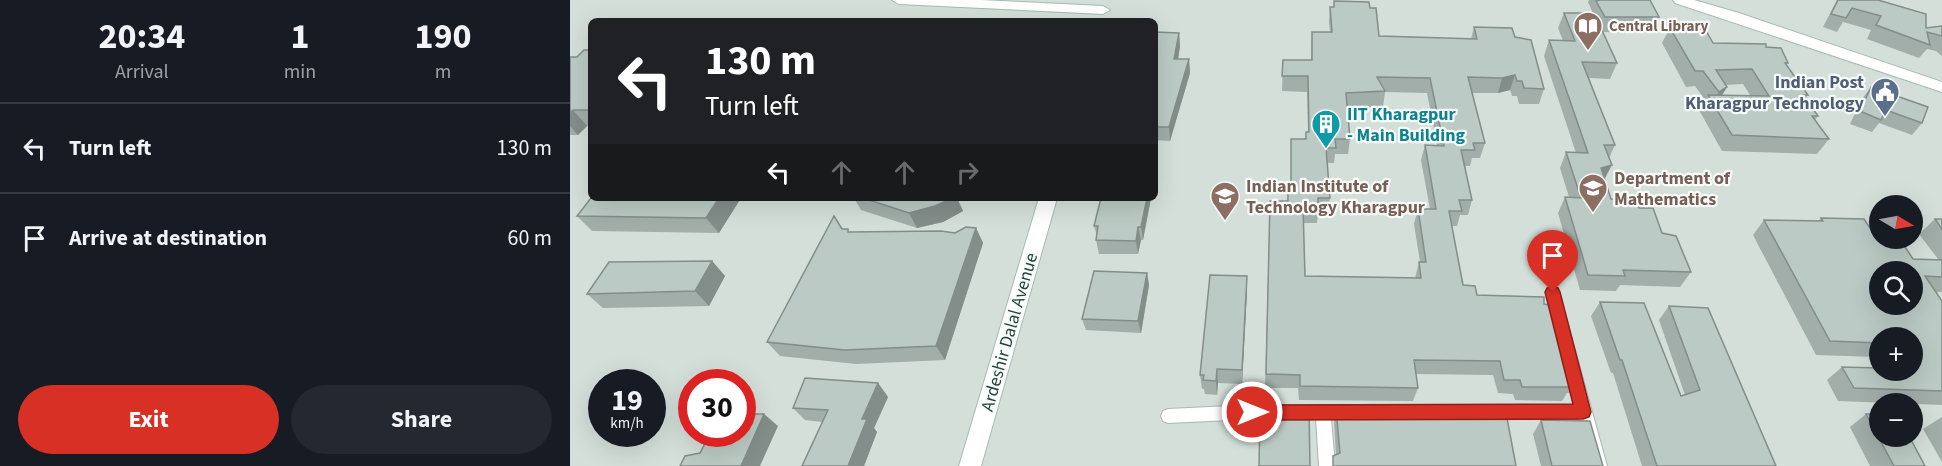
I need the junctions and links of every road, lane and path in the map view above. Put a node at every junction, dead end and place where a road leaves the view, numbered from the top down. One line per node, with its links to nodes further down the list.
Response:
1 (899, 0): 3 (street)
2 (1680, 0): 4 (street)
3 (1103, 10)
4 (1942, 87)
5 (1047, 201): 10 (street, Ardeshir Dalal Avenue)
6 (1553, 292): 8 (street)
7 (1323, 412): 8 (street); 9 (street); 11 (street)
8 (1583, 412): 12 (street)
9 (1168, 416)
10 (970, 466)
11 (1327, 466)
12 (1599, 466)

